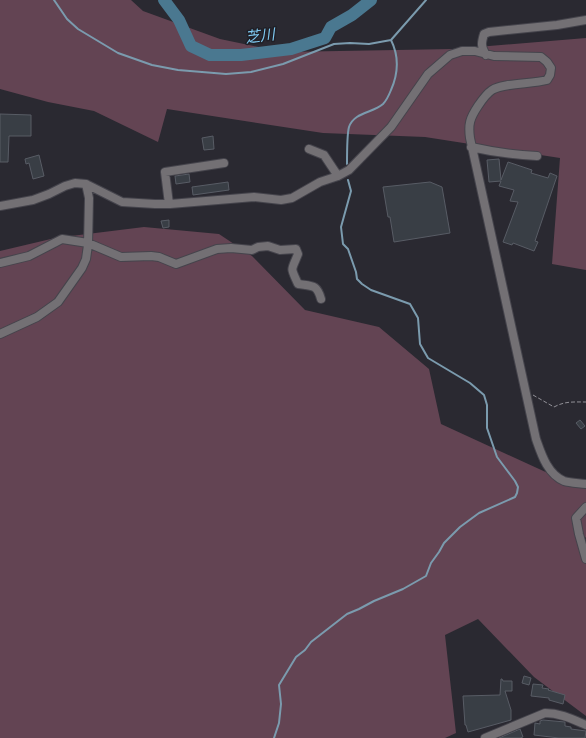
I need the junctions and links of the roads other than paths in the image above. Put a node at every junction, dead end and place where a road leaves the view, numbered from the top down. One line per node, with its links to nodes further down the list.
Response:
1 (586, 20): 2 (street)
2 (486, 54): 3 (street); 7 (street)
3 (471, 147): 5 (street); 15 (street)
4 (309, 149): 7 (street)
5 (537, 156)
6 (224, 163): 9 (street)
7 (338, 176): 9 (street)
8 (86, 184): 9 (street); 10 (street); 11 (street)
9 (169, 204)
10 (0, 206)
11 (88, 243): 12 (street); 13 (street); 14 (street)
12 (0, 263)
13 (321, 299)
14 (0, 334)
15 (586, 484)
16 (586, 507): 17 (street)
17 (586, 559)
18 (586, 725): 19 (street)
19 (485, 738)

